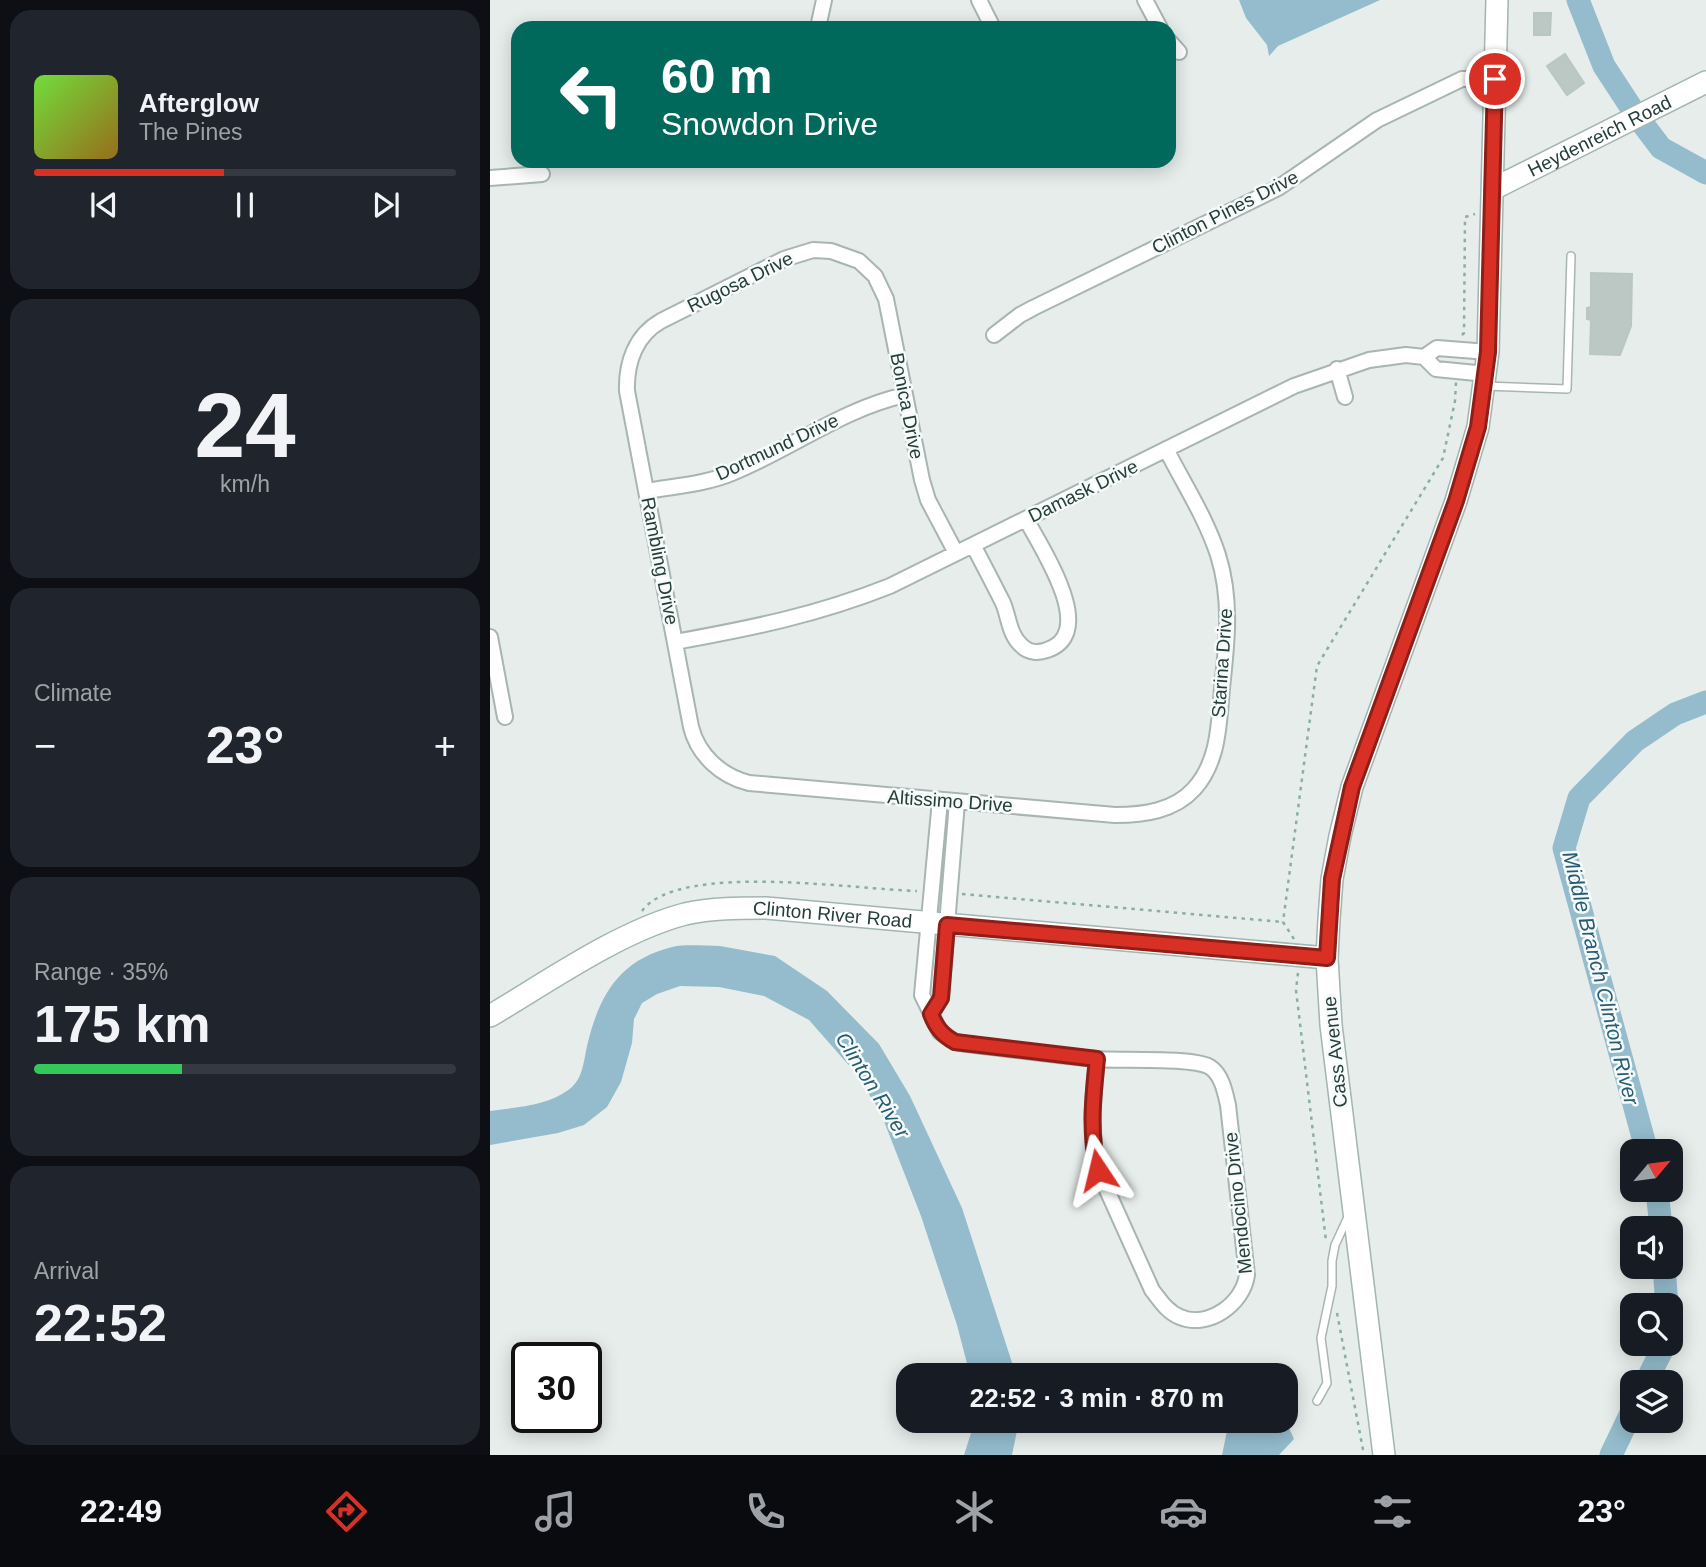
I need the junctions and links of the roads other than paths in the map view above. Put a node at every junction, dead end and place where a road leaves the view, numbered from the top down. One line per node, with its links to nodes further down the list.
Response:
1 (824, 0): 5 (street)
2 (979, 0): 6 (street)
3 (1144, 0): 7 (street)
4 (1497, 0): 8 (main road, Cass Avenue)
5 (819, 21)
6 (990, 21)
7 (1156, 21)
8 (1495, 79): 12 (main road, Cass Avenue); 15 (street, Clinton Pines Drive)
9 (1706, 82): 12 (main road, Heydenreich Road)
10 (542, 174): 11 (street)
11 (490, 178)
12 (1492, 200): 17 (main road, Cass Avenue)
13 (1571, 256): 20 (lane)
14 (859, 261): 16 (street, Rugosa Drive); 21 (street, Bonica Drive)
15 (994, 335)
16 (635, 349): 24 (street, Rambling Drive)
17 (1488, 352): 18 (street, Damask Drive); 20 (main road, Cass Avenue)
18 (1424, 357): 19 (street, Damask Drive); 20 (street)
19 (1338, 369): 22 (street); 23 (street, Damask Drive)
20 (1485, 380): 36 (main road, Cass Avenue)
21 (905, 395): 24 (street, Dortmund Drive); 27 (street, Bonica Drive)
22 (1345, 397)
23 (1166, 449): 25 (street, Damask Drive); 32 (street, Starina Drive)
24 (647, 491): 28 (street, Rambling Drive)
25 (1026, 519): 26 (street, Damask Drive); 26 (street)
26 (973, 545): 27 (street, Damask Drive)
27 (956, 553): 28 (street, Damask Drive)
28 (675, 642): 31 (street, Rambling Drive)
29 (491, 645): 30 (street)
30 (505, 717)
31 (715, 766): 33 (street, Altissimo Drive)
32 (1186, 797): 34 (street, Altissimo Drive)
33 (940, 800): 34 (street, Altissimo Drive); 35 (street)
34 (957, 802): 35 (street)
35 (938, 924): 36 (main road, Clinton River Road); 37 (main road, Clinton River Road); 38 (street)
36 (1327, 958): 39 (main road, Cass Avenue)
37 (490, 1016)
38 (1097, 1059): 38 (street, Mendocino Drive)
39 (1354, 1205): 40 (lane); 41 (main road, Cass Avenue)
40 (1317, 1401)
41 (1384, 1455)

